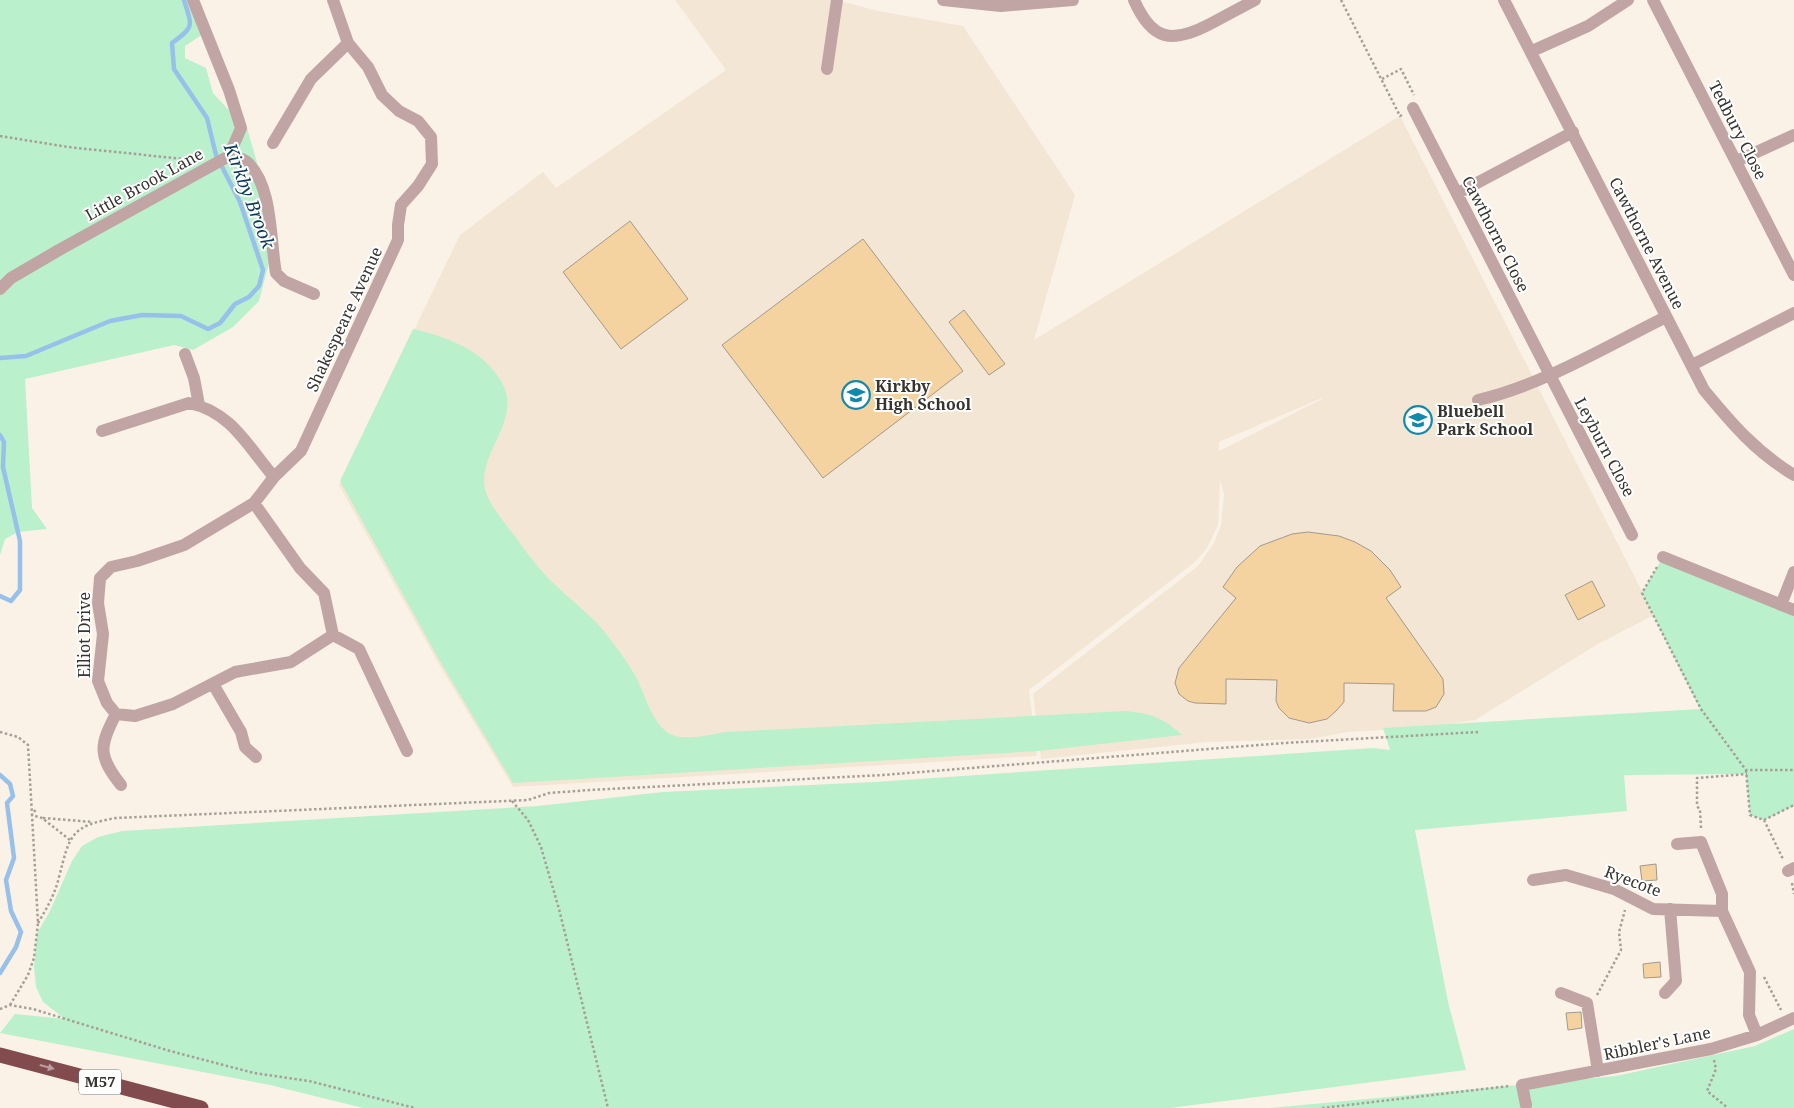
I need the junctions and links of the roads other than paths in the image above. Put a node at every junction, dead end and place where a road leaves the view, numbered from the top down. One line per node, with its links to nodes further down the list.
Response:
1 (192, 0): 18 (street)
2 (333, 0): 11 (street, Shakespeare Avenue)
3 (837, 0): 13 (street)
4 (943, 0): 5 (street)
5 (1073, 0)
6 (1134, 0): 7 (street)
7 (1255, 0)
8 (1504, 0): 12 (street, Cawthorne Avenue)
9 (1628, 0): 12 (street)
10 (1653, 0): 19 (street, Tedbury Close)
11 (348, 43): 17 (street); 33 (street, Shakespeare Avenue)
12 (1532, 51): 15 (street, Cawthorne Avenue)
13 (827, 69)
14 (1413, 108): 20 (street, Cawthorne Close)
15 (1573, 132): 20 (street); 25 (street, Cawthorne Avenue)
16 (1794, 135): 19 (street)
17 (274, 143)
18 (229, 156): 22 (street, Little Brook Lane); 23 (street, Little Brook Lane)
19 (1737, 161): 21 (street, Tedbury Close)
20 (1458, 193): 28 (street, Cawthorne Close)
21 (1794, 275)
22 (0, 290)
23 (314, 294)
24 (1794, 313): 27 (street)
25 (1666, 317): 27 (street, Cawthorne Avenue); 28 (street)
26 (185, 354): 30 (street)
27 (1692, 365): 32 (street, Cawthorne Avenue)
28 (1548, 375): 29 (street); 35 (street, Leyburn Close)
29 (1478, 400)
30 (199, 405): 31 (street); 33 (street)
31 (102, 431)
32 (1794, 475)
33 (274, 477): 34 (street, Shakespeare Avenue)
34 (254, 503): 38 (street, Shakespeare Avenue); 41 (street)
35 (1632, 535)
36 (1662, 558): 39 (street)
37 (1794, 572): 39 (street)
38 (100, 578): 43 (street, Elliot Drive)
39 (1781, 605): 40 (street)
40 (1794, 610)
41 (334, 635): 42 (street); 44 (street)
42 (213, 684): 43 (street); 45 (street)
43 (116, 714): 46 (street)
44 (407, 751)
45 (256, 757)
46 (121, 785)
47 (1677, 844): 50 (street)
48 (1533, 880): 49 (street, Ryecote)
49 (1670, 909): 50 (street, Ryecote); 52 (street)
50 (1722, 911): 54 (street)
51 (1561, 993): 56 (street)
52 (1665, 993)
53 (1790, 1020): 54 (street, Ribbler's Lane)
54 (1757, 1035): 56 (street, Ribbler's Lane)
55 (0, 1055): 58 (highway, M57, one-way to 58)
56 (1598, 1071): 57 (street, Ribbler's Lane)
57 (1526, 1105)
58 (201, 1108)

